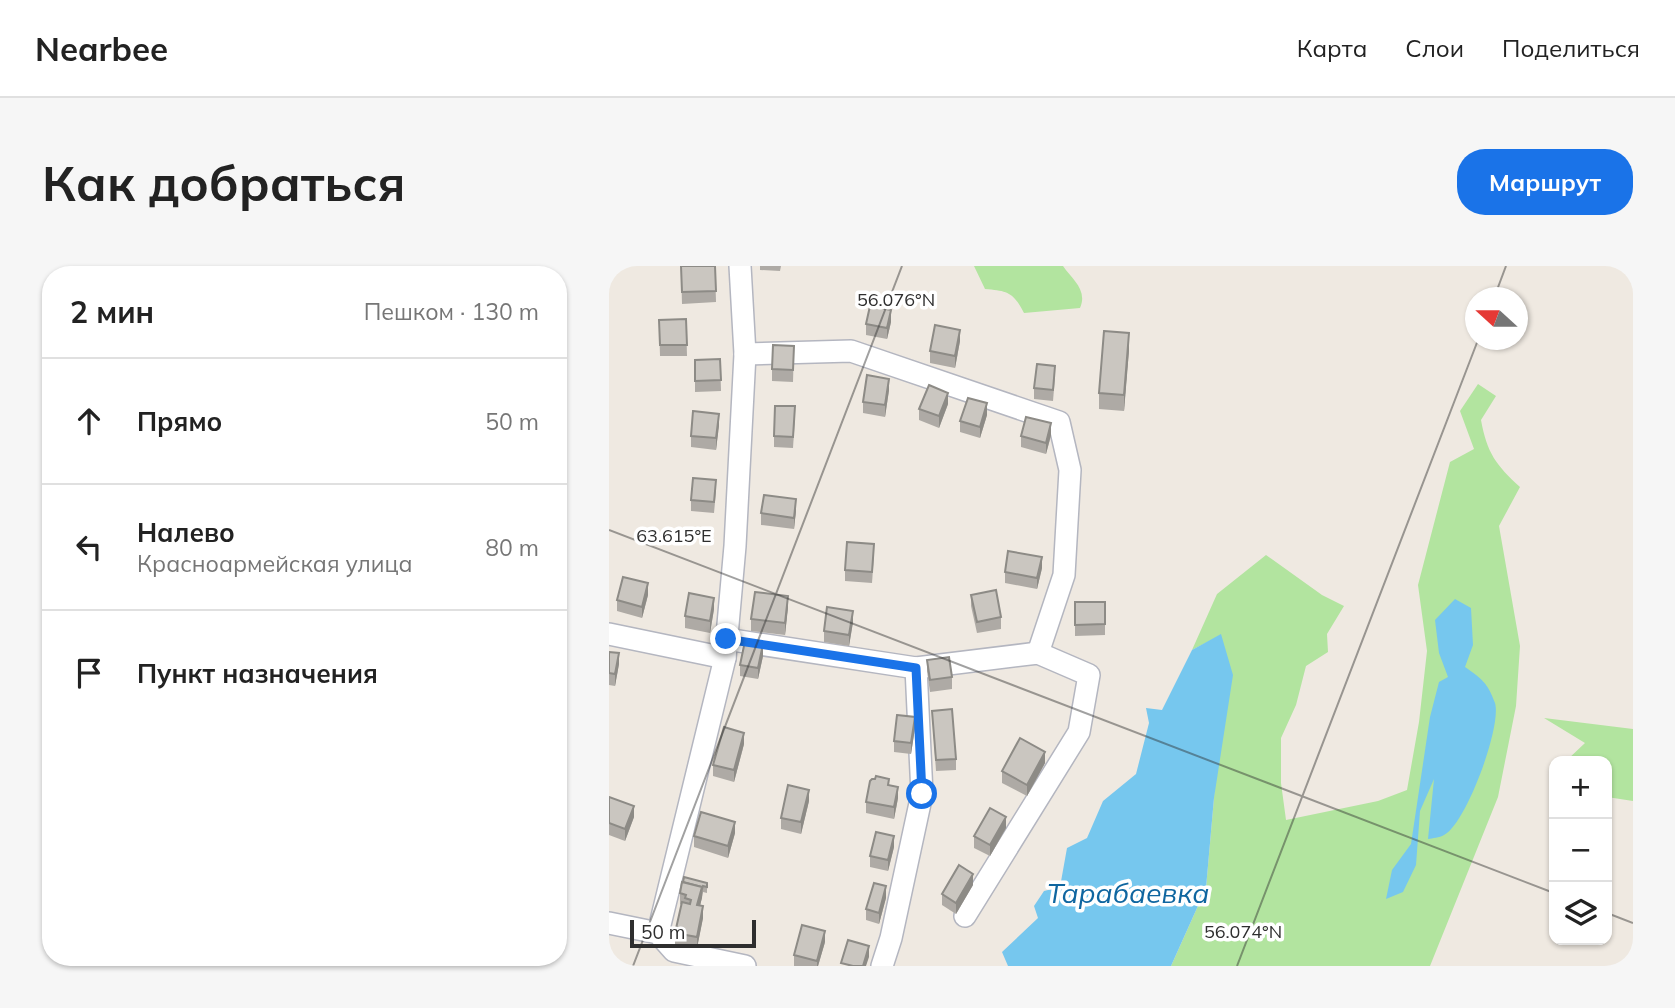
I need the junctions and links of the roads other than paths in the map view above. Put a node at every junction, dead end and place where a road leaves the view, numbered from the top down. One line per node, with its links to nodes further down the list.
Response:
1 (740, 266): 2 (street)
2 (745, 354): 4 (street); 5 (street)
3 (609, 634): 4 (street)
4 (725, 648): 6 (street); 9 (street)
5 (1038, 653): 6 (street); 7 (street)
6 (916, 668): 11 (street)
7 (965, 916)
8 (609, 923): 9 (street)
9 (658, 933): 10 (street)
10 (745, 966)
11 (882, 966)

